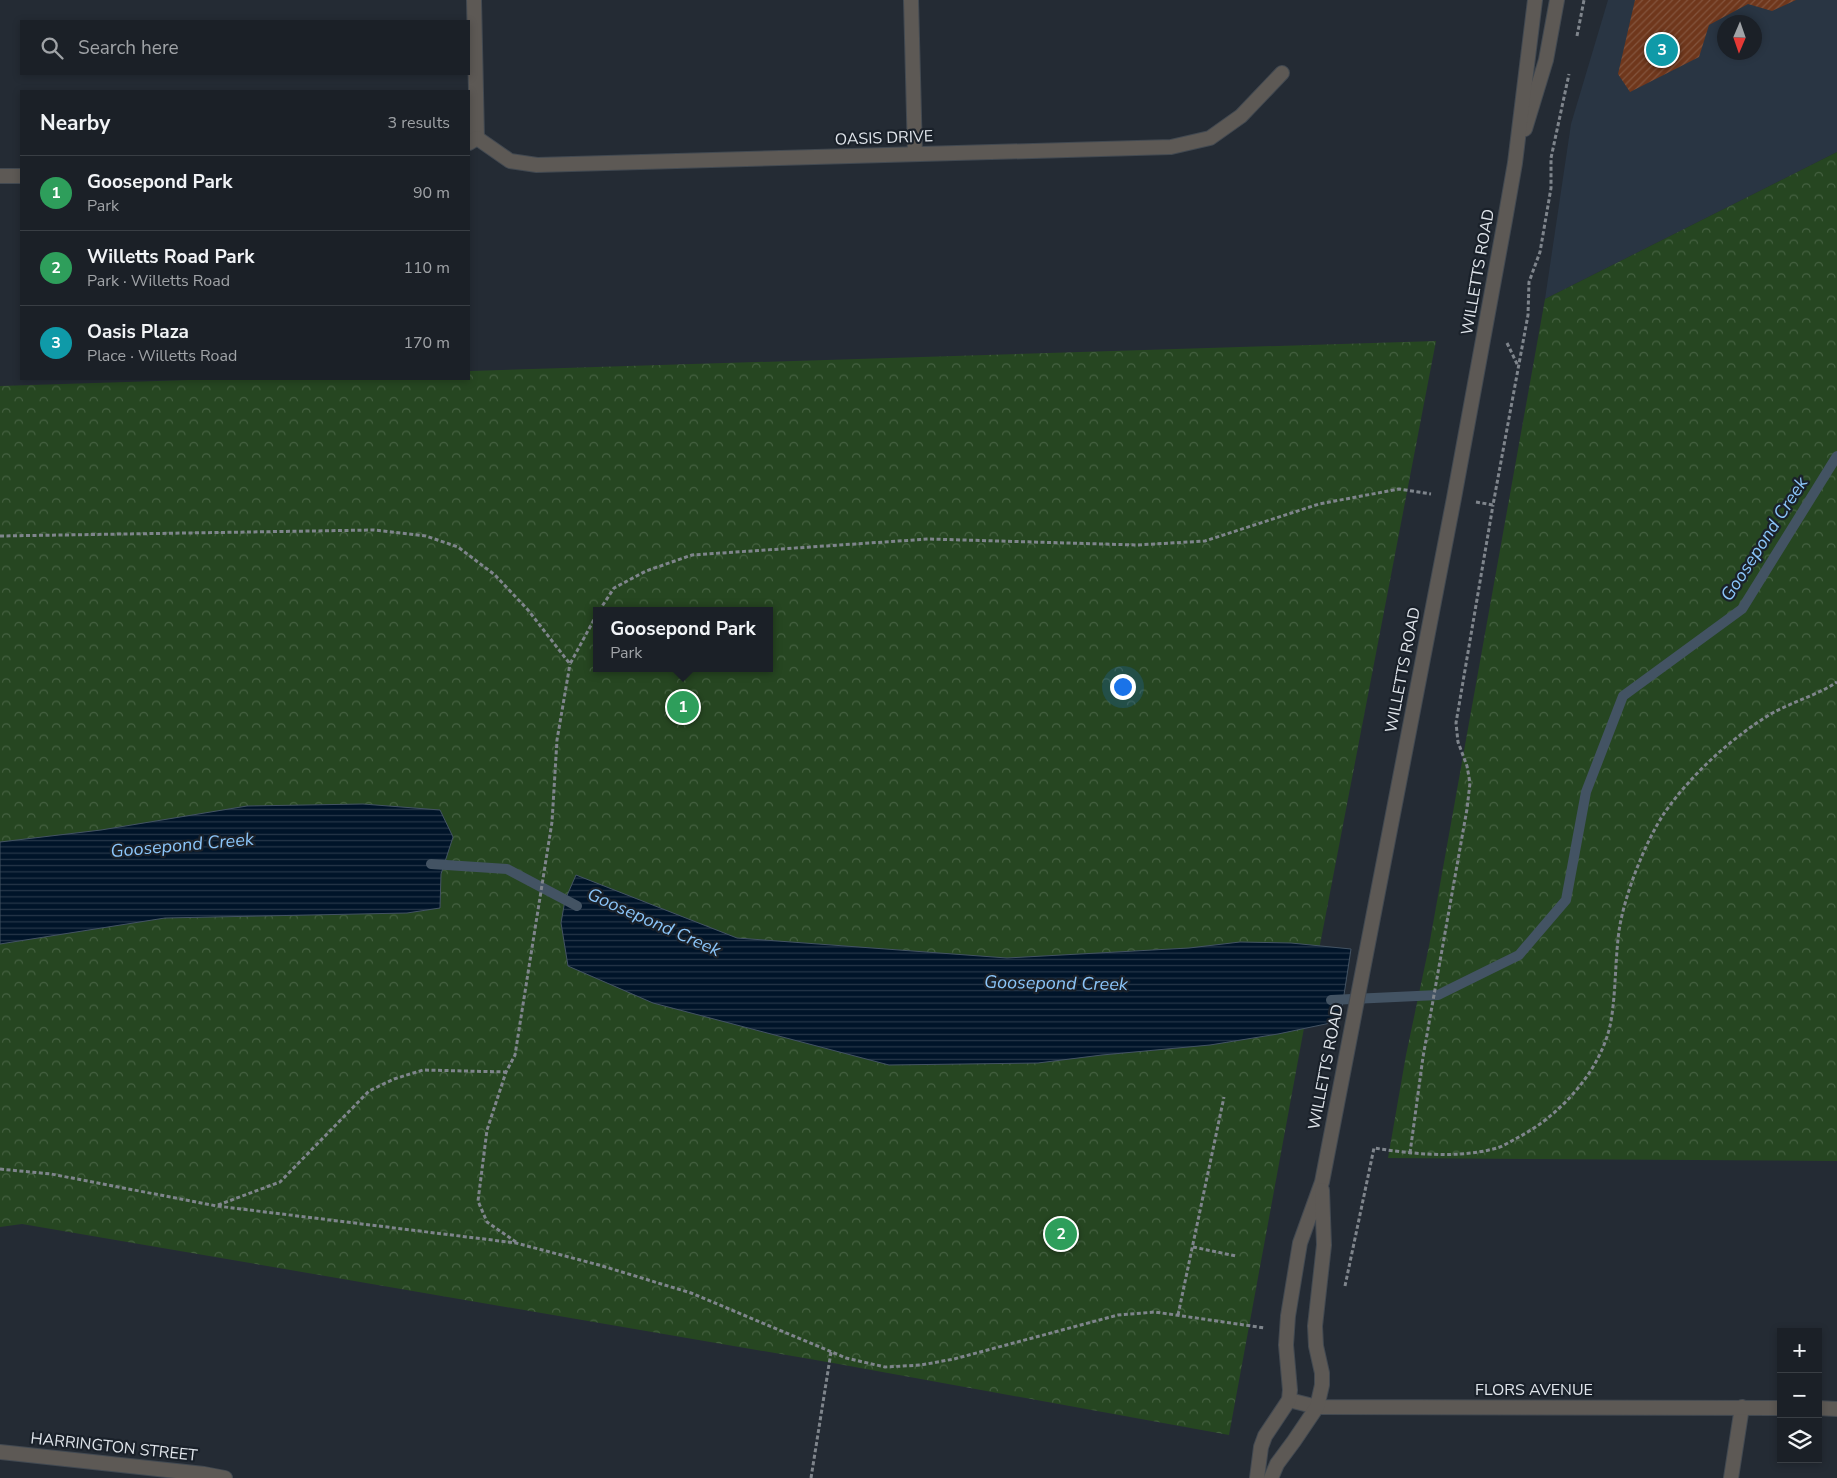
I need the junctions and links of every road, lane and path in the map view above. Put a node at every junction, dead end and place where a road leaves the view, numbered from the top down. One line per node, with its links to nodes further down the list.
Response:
1 (474, 0): 9 (street)
2 (911, 0): 10 (street)
3 (1534, 0): 11 (street, WILLETTS ROAD)
4 (1557, 0): 11 (street, WILLETTS ROAD)
5 (1584, 0): 6 (path)
6 (1577, 37)
7 (1571, 65): 16 (path)
8 (1282, 73): 10 (street, OASIS DRIVE)
9 (473, 141): 10 (street, OASIS DRIVE)
10 (915, 154)
11 (1514, 163): 26 (street, WILLETTS ROAD)
12 (0, 176): 13 (street)
13 (20, 176)
14 (1428, 494): 18 (path)
15 (1481, 503): 16 (path)
16 (1493, 505): 24 (path)
17 (0, 536): 20 (path)
18 (601, 607)
19 (593, 621): 20 (path)
20 (570, 664): 22 (path)
21 (1837, 682): 24 (path)
22 (506, 1072): 27 (path); 28 (path)
23 (1224, 1097): 29 (path)
24 (1410, 1153): 31 (path)
25 (0, 1169): 27 (path)
26 (1322, 1182): 35 (street, WILLETTS ROAD); 36 (street, WILLETTS ROAD)
27 (217, 1206): 28 (path)
28 (516, 1243): 34 (path)
29 (1193, 1247): 30 (path); 32 (path)
30 (1236, 1256)
31 (1344, 1294)
32 (1178, 1315): 33 (path); 34 (path)
33 (1268, 1328)
34 (831, 1352): 43 (path)
35 (1289, 1400): 36 (street, FLORS AVENUE); 44 (street)
36 (1317, 1406): 37 (street, FLORS AVENUE); 45 (street, WILLETTS ROAD)
37 (1742, 1408): 38 (street, FLORS AVENUE); 46 (street)
38 (1777, 1408)
39 (1822, 1408): 40 (street)
40 (1837, 1409)
41 (0, 1452): 42 (street, HARRINGTON STREET)
42 (225, 1478)
43 (811, 1478)
44 (1257, 1478)
45 (1271, 1478)
46 (1731, 1478)

